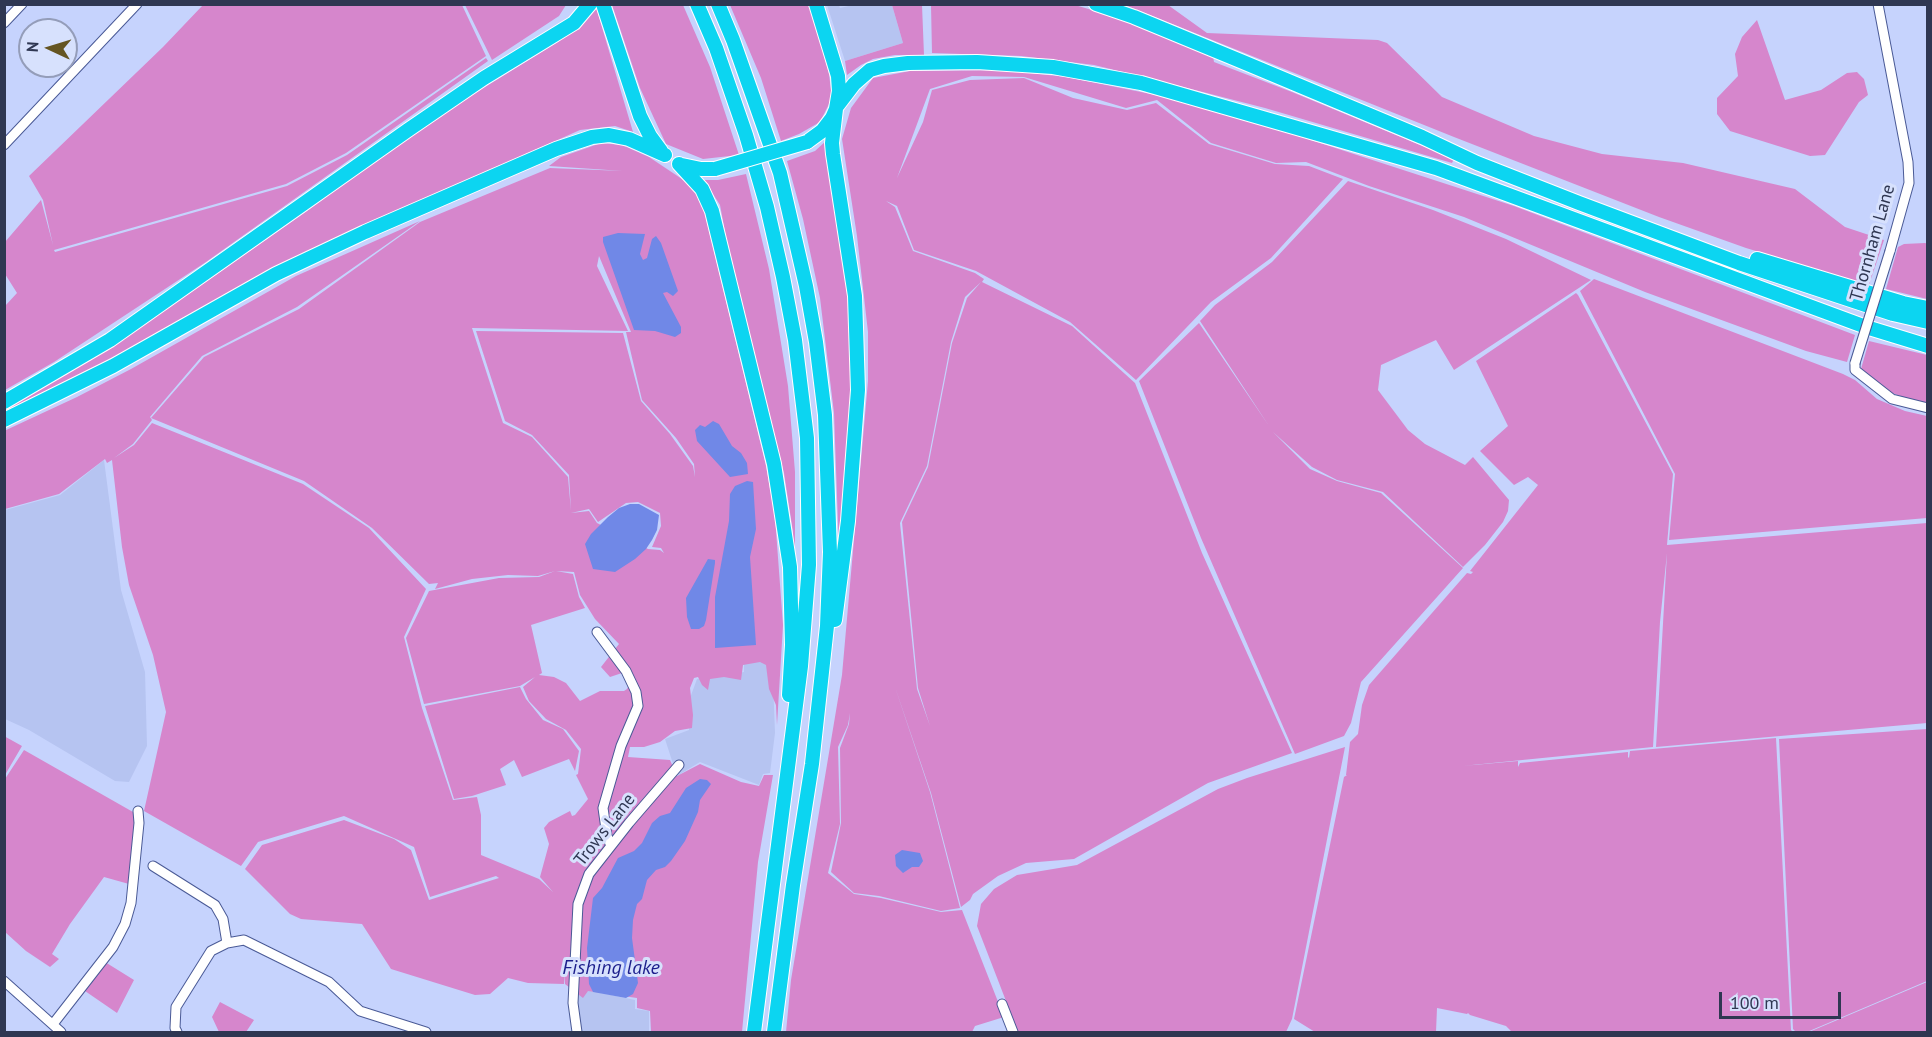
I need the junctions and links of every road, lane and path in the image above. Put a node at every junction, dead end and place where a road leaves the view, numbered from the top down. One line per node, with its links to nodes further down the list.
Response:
1 (22, 4): 10 (street)
2 (137, 4): 12 (street)
3 (590, 4): 21 (highway)
4 (603, 4): 14 (highway)
5 (697, 4): 29 (highway)
6 (718, 4): 25 (highway)
7 (816, 4): 11 (highway)
8 (1096, 4): 13 (highway)
9 (1878, 4): 22 (street, Thornham Lane, bridge)
10 (4, 23)
11 (837, 107): 15 (highway, bridge); 18 (highway); 25 (highway)
12 (4, 145)
13 (1444, 147): 16 (highway); 17 (highway)
14 (665, 155): 15 (highway); 23 (highway)
15 (679, 164): 29 (highway)
16 (1928, 308)
17 (1928, 322)
18 (1866, 327): 19 (highway); 20 (highway)
19 (1928, 340)
20 (1928, 346)
21 (4, 402)
22 (1928, 408)
23 (4, 420)
24 (597, 632): 28 (street)
25 (812, 764): 40 (highway)
26 (679, 765): 28 (street, Trows Lane)
27 (138, 811): 34 (street)
28 (611, 846): 38 (street, Trows Lane)
29 (777, 855): 39 (highway)
30 (153, 866): 31 (street)
31 (226, 943): 36 (street); 37 (street)
32 (4, 981): 34 (street)
33 (1002, 1004): 41 (street)
34 (53, 1024): 35 (street)
35 (61, 1032)
36 (177, 1032)
37 (426, 1032)
38 (577, 1032)
39 (754, 1032)
40 (774, 1032)
41 (1013, 1032)

